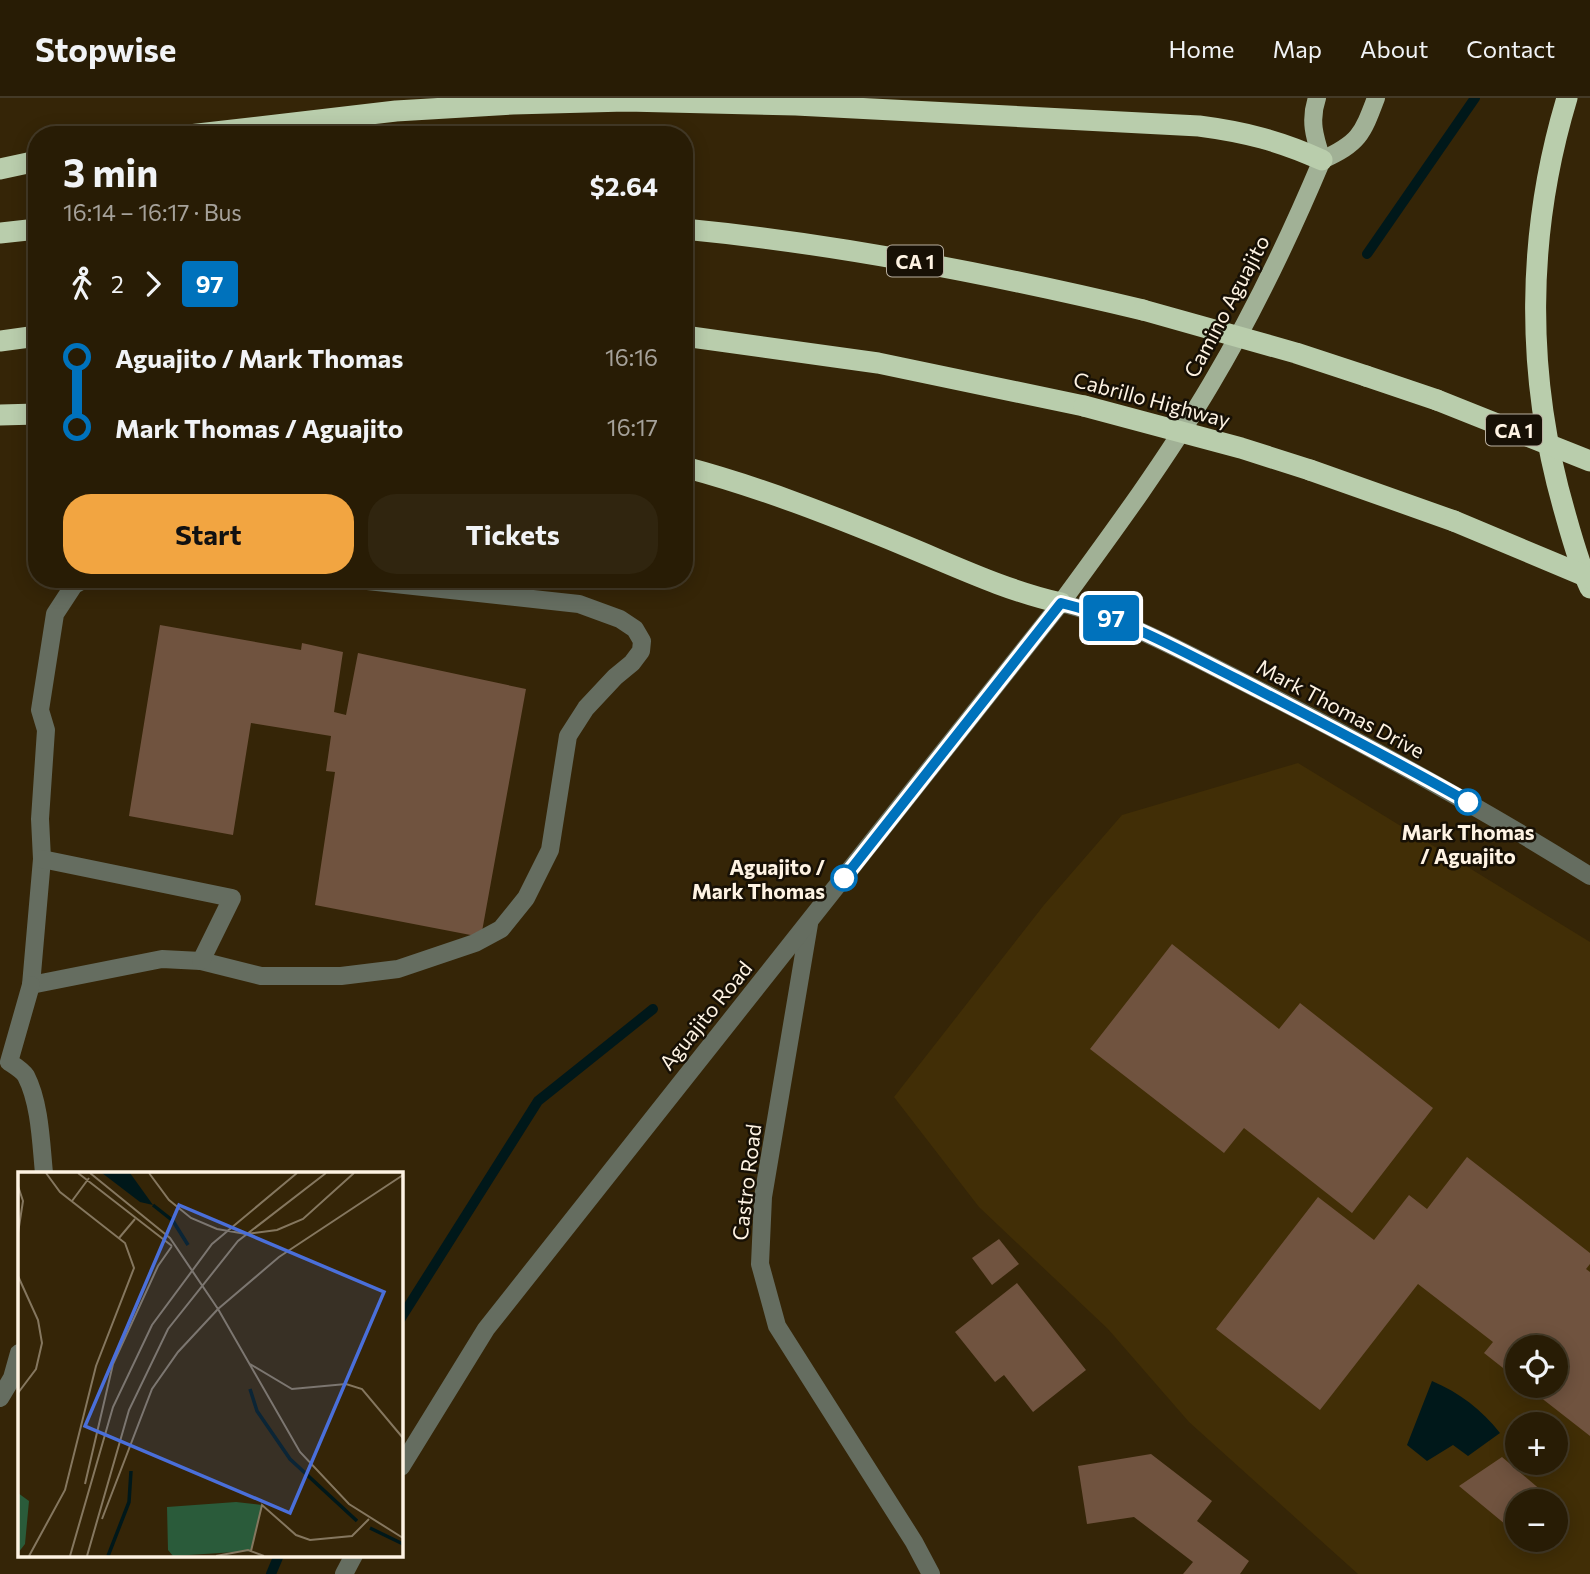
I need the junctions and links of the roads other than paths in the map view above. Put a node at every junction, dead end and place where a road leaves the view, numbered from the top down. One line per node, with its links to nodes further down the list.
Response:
1 (1317, 98): 5 (main road)
2 (1376, 98): 5 (main road)
3 (1567, 98): 21 (highway)
4 (267, 126): 5 (highway)
5 (1322, 160): 22 (main road, Camino Aguajito)
6 (28, 163): 7 (highway)
7 (0, 169)
8 (28, 230): 10 (highway)
9 (693, 230): 16 (highway, CA 1, bridge)
10 (0, 233)
11 (28, 337): 13 (highway)
12 (693, 337): 18 (highway, Cabrillo Highway, bridge)
13 (0, 341)
14 (28, 414): 15 (highway)
15 (0, 415)
16 (1590, 461)
17 (693, 470): 22 (highway)
18 (1590, 578)
19 (72, 588): 23 (street)
20 (432, 588): 26 (street)
21 (1590, 588)
22 (1061, 603): 24 (street, Mark Thomas Drive); 25 (street, Aguajito Road)
23 (42, 859): 26 (street); 27 (street)
24 (1590, 876)
25 (810, 920): 32 (street, Aguajito Road); 35 (street, Castro Road)
26 (201, 961): 27 (street)
27 (31, 985): 28 (street)
28 (5, 1061): 29 (street)
29 (44, 1172)
30 (18, 1357): 31 (street)
31 (0, 1398)
32 (402, 1465)
33 (354, 1556): 34 (street)
34 (344, 1574)
35 (931, 1574)

